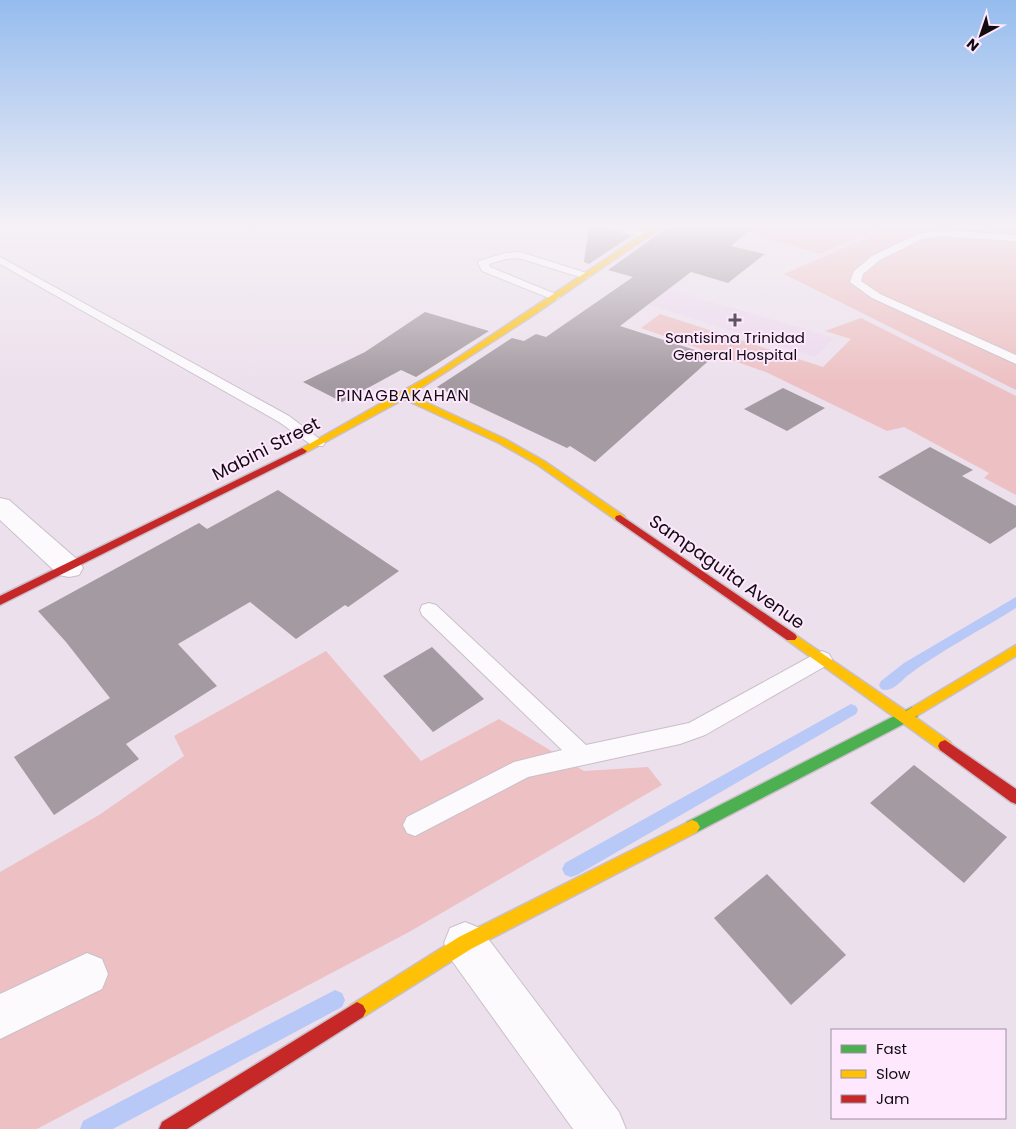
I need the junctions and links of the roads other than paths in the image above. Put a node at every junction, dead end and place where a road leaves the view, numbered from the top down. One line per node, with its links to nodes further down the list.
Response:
1 (32, 278): 8 (lane)
2 (507, 278): 5 (lane)
3 (583, 278): 5 (main road, Mabini Street)
4 (856, 278): 6 (lane)
5 (554, 297): 7 (main road, Mabini Street)
6 (1016, 360)
7 (405, 396): 8 (main road, Mabini Street); 14 (main road, Sampaguita Avenue)
8 (318, 443): 10 (main road, Mabini Street)
9 (0, 506): 10 (street)
10 (69, 568): 11 (main road, Mabini Street)
11 (0, 601)
12 (429, 610): 16 (lane)
13 (1016, 650): 15 (main road)
14 (822, 660): 15 (main road, Sampaguita Avenue); 16 (lane)
15 (904, 718): 17 (main road, Sampaguita Avenue); 19 (main road)
16 (582, 755): 18 (lane)
17 (1016, 797)
18 (415, 825)
19 (465, 943): 22 (main road); 23 (street)
20 (88, 974): 21 (street)
21 (0, 1017)
22 (169, 1129)
23 (602, 1129)

